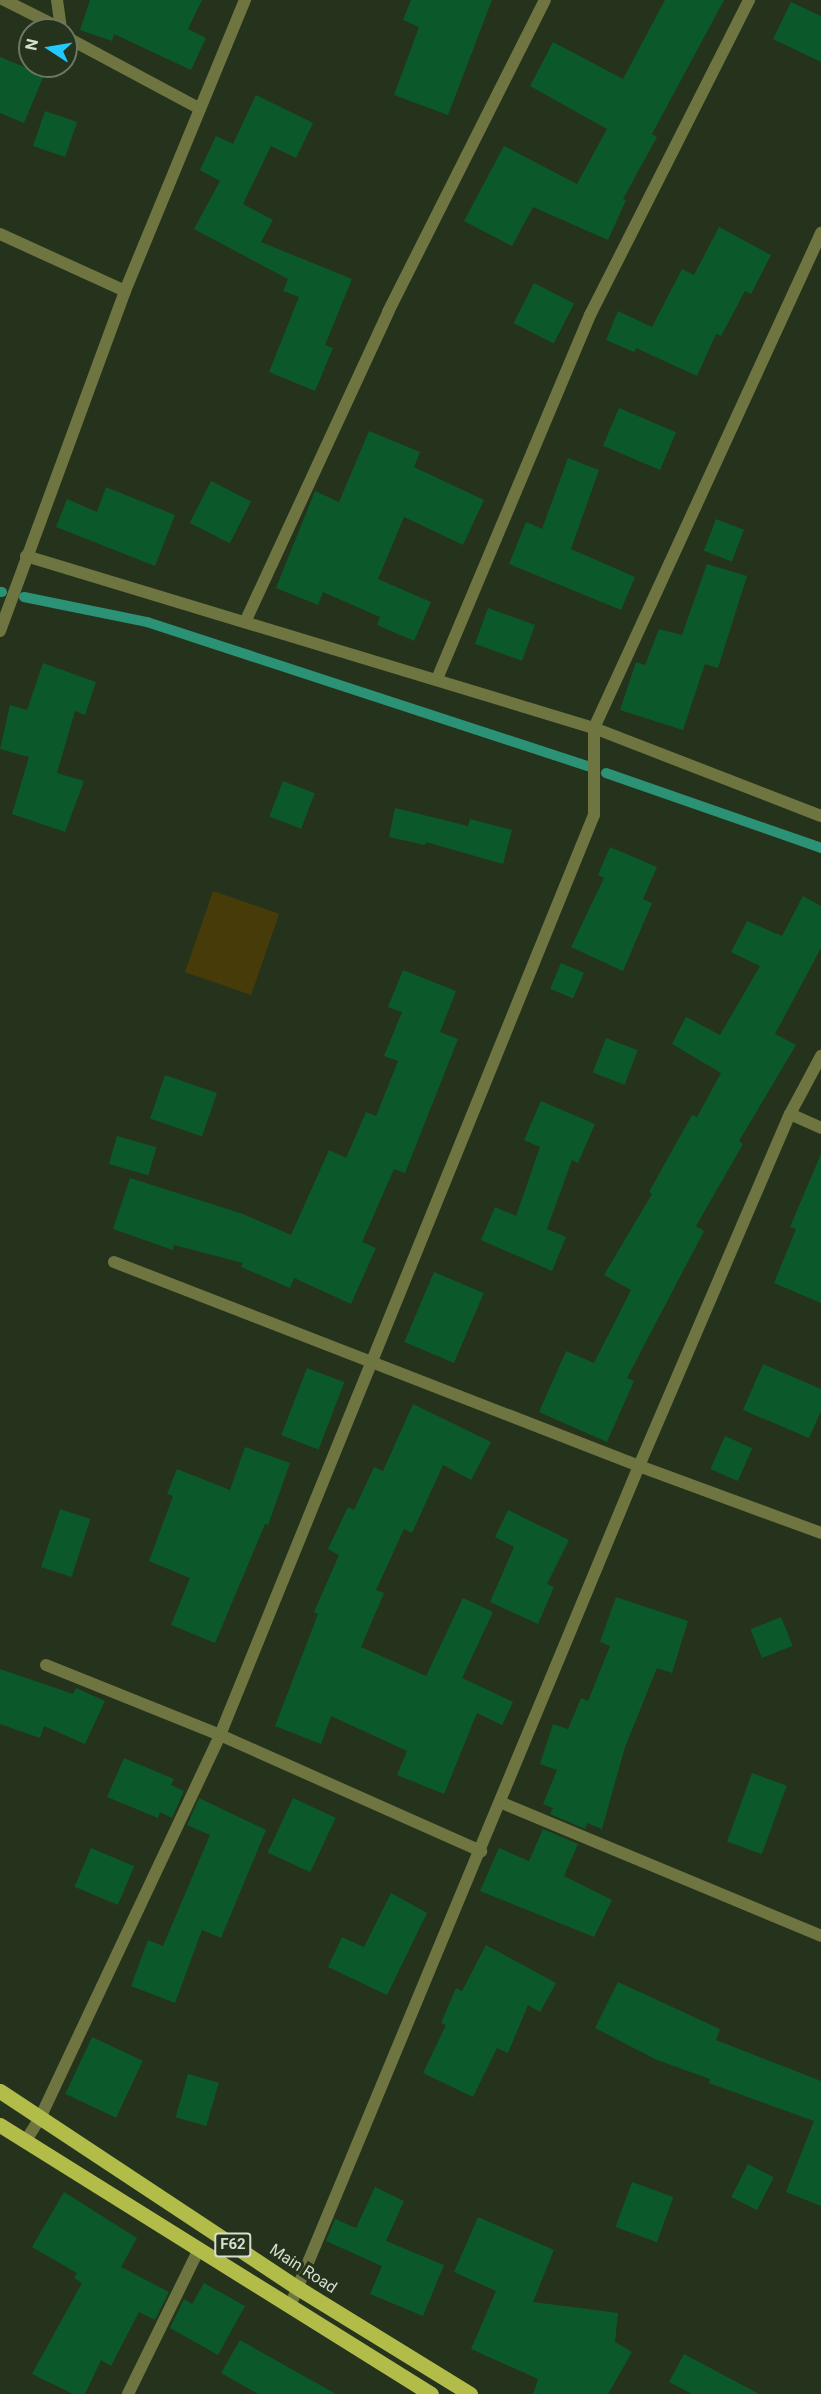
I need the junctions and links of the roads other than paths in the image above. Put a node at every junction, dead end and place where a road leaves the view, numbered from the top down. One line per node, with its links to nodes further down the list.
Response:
1 (4, 0): 6 (street)
2 (57, 0): 7 (street)
3 (245, 0): 9 (street)
4 (546, 0): 15 (street)
5 (749, 0): 17 (street)
6 (38, 18)
7 (60, 18)
8 (78, 40): 9 (street)
9 (200, 109): 12 (street)
10 (821, 233): 18 (street)
11 (0, 234): 12 (street)
12 (124, 291): 13 (street)
13 (26, 556): 14 (street); 15 (street)
14 (3, 612): 16 (street)
15 (246, 620): 17 (street)
16 (0, 632)
17 (436, 679): 18 (street)
18 (594, 728): 19 (street); 24 (street)
19 (821, 816)
20 (821, 1056): 21 (street)
21 (790, 1114): 22 (street); 25 (street)
22 (821, 1128)
23 (114, 1262): 24 (street)
24 (374, 1361): 25 (street); 28 (street)
25 (639, 1466): 26 (street); 29 (street)
26 (821, 1533)
27 (46, 1665): 28 (street)
28 (220, 1735): 30 (street); 33 (street)
29 (502, 1803): 30 (street); 31 (street)
30 (482, 1851): 37 (street)
31 (821, 1936)
32 (0, 2091): 33 (main road, Main Road / F62)
33 (40, 2118): 35 (street); 37 (main road, Main Road / F62)
34 (0, 2125): 35 (main road, F62)
35 (25, 2142): 36 (main road, F62)
36 (199, 2249): 38 (main road, F62); 39 (street)
37 (298, 2288): 38 (street); 41 (main road, Main Road / F62)
38 (290, 2306): 40 (main road, F62)
39 (128, 2394)
40 (432, 2394)
41 (470, 2394)

